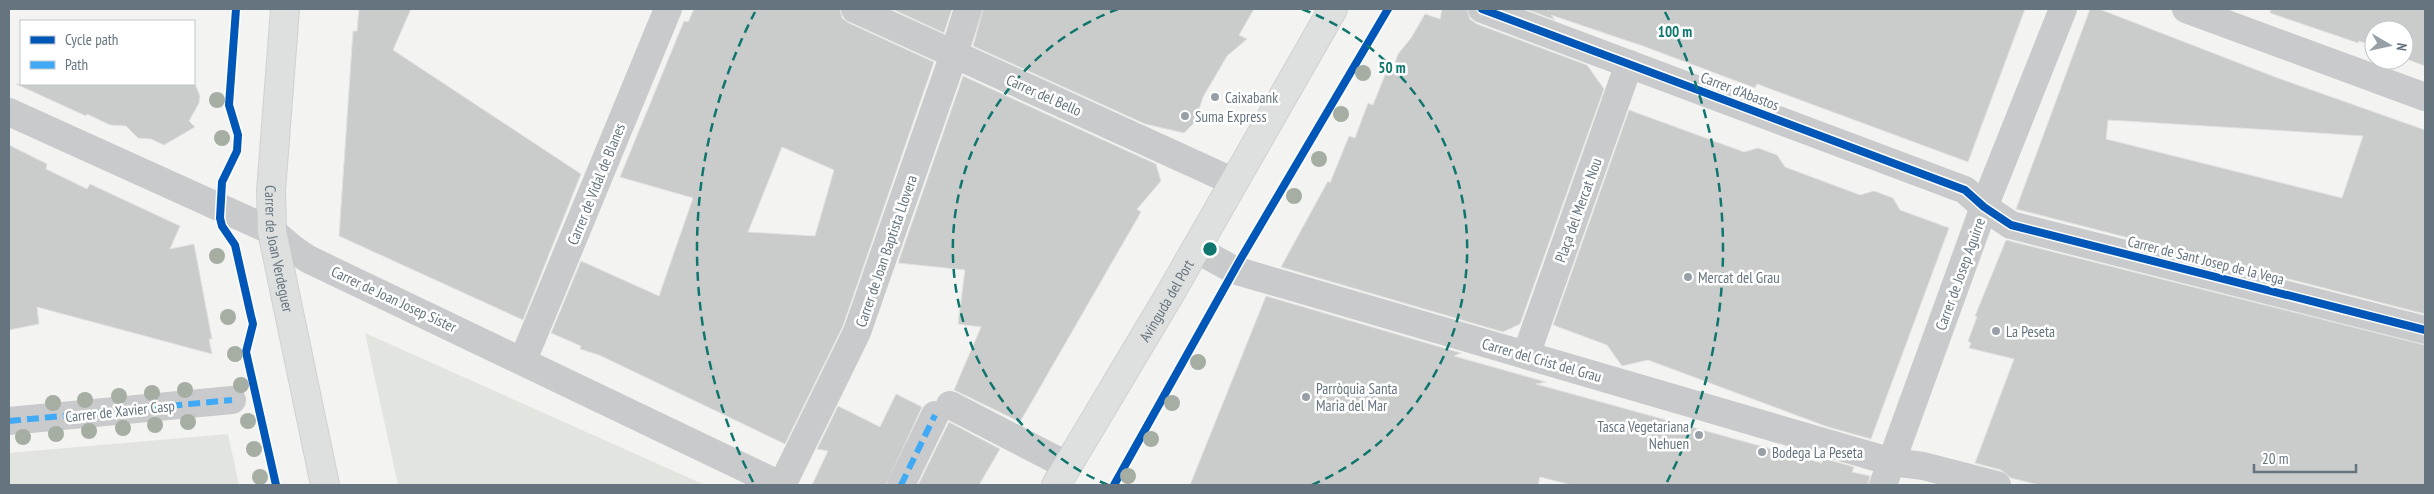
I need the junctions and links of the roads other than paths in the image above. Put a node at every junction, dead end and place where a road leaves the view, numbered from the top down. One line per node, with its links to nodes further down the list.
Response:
1 (284, 9): 15 (main road, Carrer de Joan Verdeguer)
2 (668, 9): 19 (street, Carrer de Vidal de Blanes)
3 (855, 9): 9 (street, Carrer del Bello)
4 (968, 9): 9 (street, Carrer de Joan Baptista Llovera)
5 (1333, 9): 13 (main road, Avinguda del Port)
6 (1482, 9): 10 (street, Carrer d'Abastos)
7 (2063, 9): 14 (street, Carrer de Josep Aguirre)
8 (2186, 9): 11 (street)
9 (954, 54): 13 (street, Carrer del Bello); 25 (street, Carrer de Joan Baptista Llovera)
10 (1630, 64): 14 (street, Carrer d'Abastos); 18 (street, Plaça del Mercat Nou)
11 (2425, 97)
12 (9, 112): 15 (street, Carrer de Joan Josep Sister)
13 (1234, 182): 16 (main road, Avinguda del Port)
14 (1984, 207): 17 (street, Carrer de Sant Josep de la Vega); 22 (street, Carrer de Josep Aguirre)
15 (272, 231): 19 (street, Carrer de Joan Josep Sister); 24 (main road, Carrer de Joan Verdeguer)
16 (1196, 249): 18 (street, Carrer del Crist del Grau); 23 (main road, Avinguda del Port)
17 (2425, 330)
18 (1526, 355): 22 (street, Carrer del Crist del Grau)
19 (523, 360): 25 (street, Carrer de Joan Josep Sister)
20 (232, 400): 21 (street, Carrer de Xavier Casp)
21 (9, 422)
22 (1888, 473): 27 (street, Carrer del Crist del Grau)
23 (1062, 475): 26 (street)
24 (325, 485)
25 (781, 485)
26 (901, 485)
27 (1997, 485)

